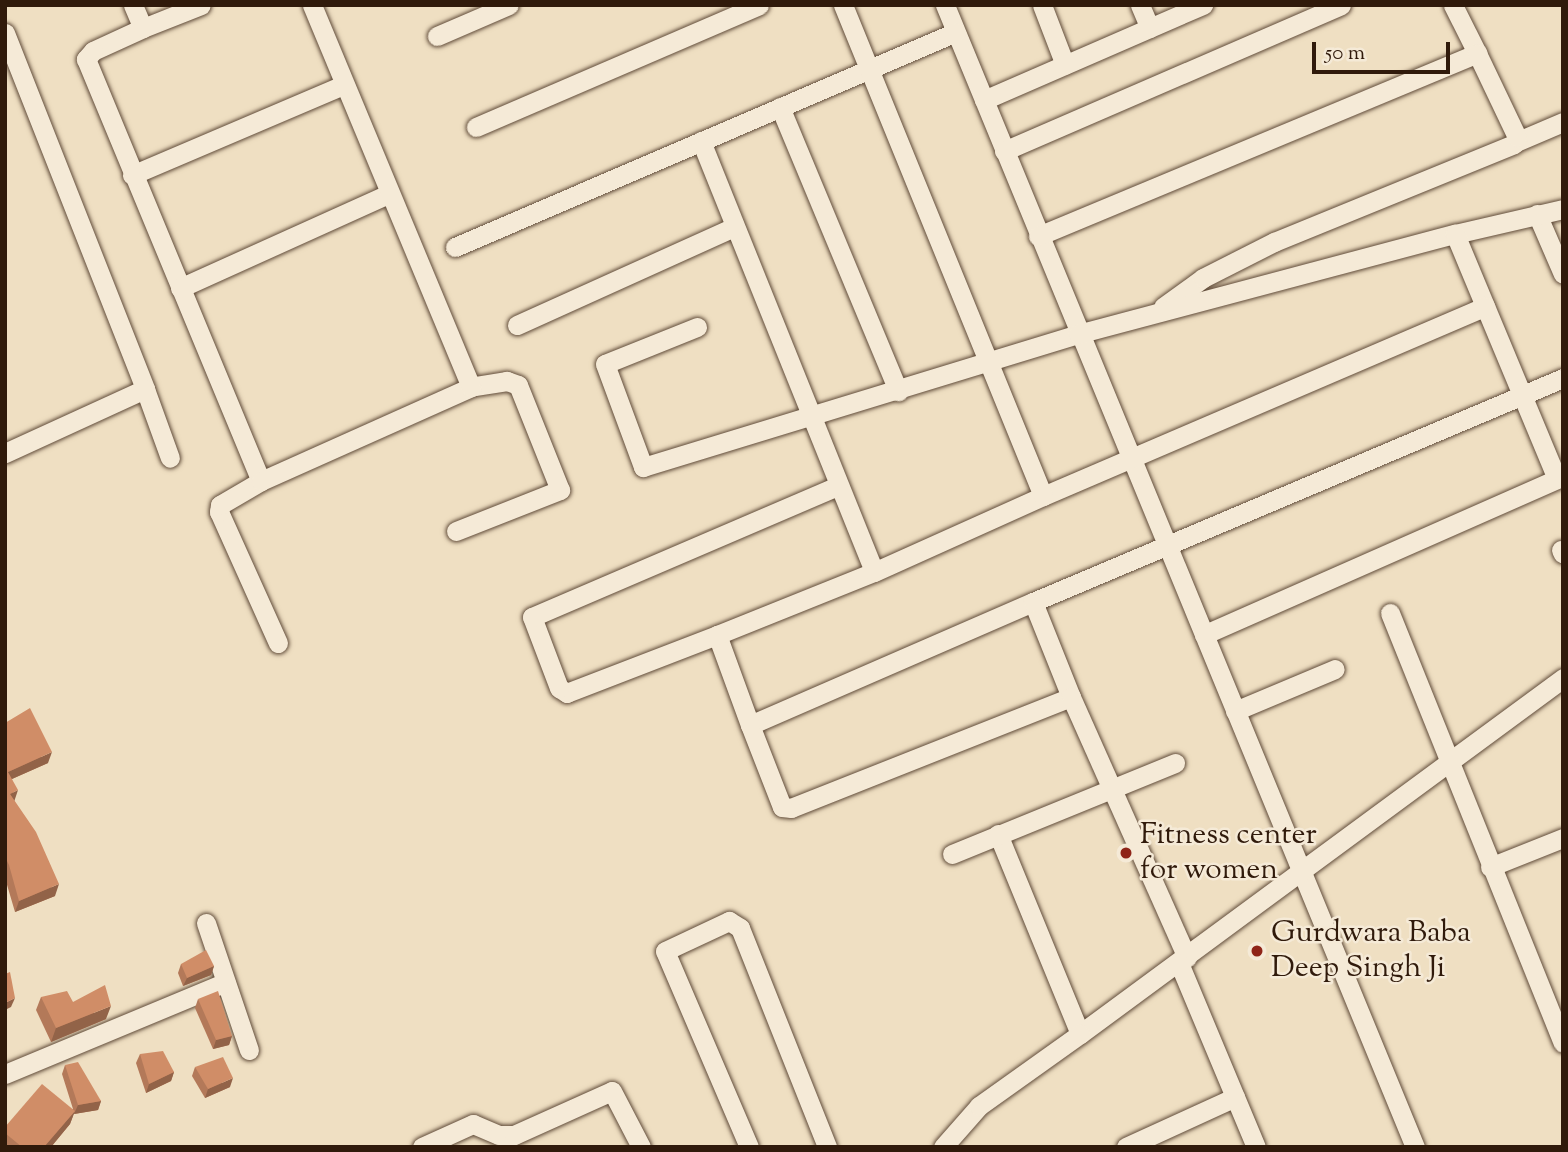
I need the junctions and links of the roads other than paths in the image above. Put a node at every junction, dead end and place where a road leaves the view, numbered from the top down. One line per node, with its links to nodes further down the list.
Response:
1 (133, 5): 13 (street)
2 (201, 5): 13 (street)
3 (312, 5): 21 (street)
4 (509, 5): 17 (street)
5 (759, 5): 25 (street)
6 (843, 5): 20 (street)
7 (946, 5): 15 (street)
8 (1042, 5): 19 (street)
9 (1140, 5): 14 (street)
10 (1203, 5): 14 (street)
11 (1341, 5): 28 (street)
12 (1453, 5): 18 (street)
13 (143, 28): 29 (street)
14 (1150, 29): 19 (street)
15 (956, 32): 20 (street); 22 (street)
16 (5, 33): 47 (street)
17 (437, 36)
18 (1477, 53): 27 (street); 35 (street)
19 (1065, 65): 22 (street)
20 (872, 69): 23 (street); 44 (street)
21 (344, 85): 29 (street); 30 (street)
22 (984, 100): 28 (street)
23 (780, 107): 26 (street); 48 (street)
24 (1563, 121): 27 (street)
25 (475, 127)
26 (701, 141): 33 (street); 36 (street)
27 (1516, 142): 40 (street)
28 (1004, 151): 35 (street)
29 (132, 175): 38 (street)
30 (390, 192): 38 (street); 46 (street)
31 (1563, 209): 32 (street)
32 (1537, 214): 34 (street); 37 (street)
33 (732, 228): 41 (street); 50 (street)
34 (1455, 234): 39 (street); 40 (street)
35 (1038, 236): 43 (street)
36 (455, 247)
37 (1563, 274)
38 (180, 288): 54 (street)
39 (1485, 307): 49 (street); 53 (street)
40 (1155, 313): 43 (street)
41 (517, 326)
42 (697, 327): 50 (street)
43 (1077, 334): 44 (street); 53 (street)
44 (990, 362): 48 (street); 56 (street)
45 (1563, 378): 49 (street)
46 (471, 387): 54 (street); 57 (street)
47 (145, 389): 51 (street); 52 (street)
48 (898, 391): 50 (street)
49 (1521, 396): 58 (street); 63 (street)
50 (810, 419): 55 (street)
51 (5, 453)
52 (170, 458)
53 (1130, 460): 56 (street); 58 (street)
54 (261, 481): 64 (street)
55 (838, 486): 59 (street); 62 (street)
56 (1043, 496): 59 (street)
57 (456, 531)
58 (1167, 548): 60 (street); 63 (street)
59 (874, 572): 62 (street)
60 (1033, 601): 67 (street); 69 (street)
61 (1390, 613): 70 (street)
62 (717, 635): 69 (street)
63 (1203, 635): 68 (street)
64 (278, 643)
65 (1335, 668): 68 (street)
66 (1563, 678): 70 (street)
67 (1071, 697): 69 (street); 72 (street)
68 (1235, 711): 77 (street)
69 (750, 725)
70 (1449, 762): 76 (street); 77 (street)
71 (1175, 763): 72 (street)
72 (1110, 789): 73 (street); 79 (street)
73 (998, 834): 75 (street); 81 (street)
74 (1563, 838): 76 (street)
75 (952, 853)
76 (1490, 867): 82 (street)
77 (1303, 873): 79 (street); 93 (street)
78 (206, 923): 80 (street)
79 (1183, 960): 81 (street); 85 (street)
80 (226, 982): 83 (street); 84 (street)
81 (1080, 1034): 90 (street)
82 (1563, 1043)
83 (249, 1050)
84 (5, 1074)
85 (1235, 1097): 91 (street); 92 (street)
86 (422, 1147): 87 (street)
87 (642, 1147)
88 (749, 1147): 89 (street)
89 (827, 1147)
90 (943, 1147)
91 (1126, 1147)
92 (1256, 1147)
93 (1415, 1147)

